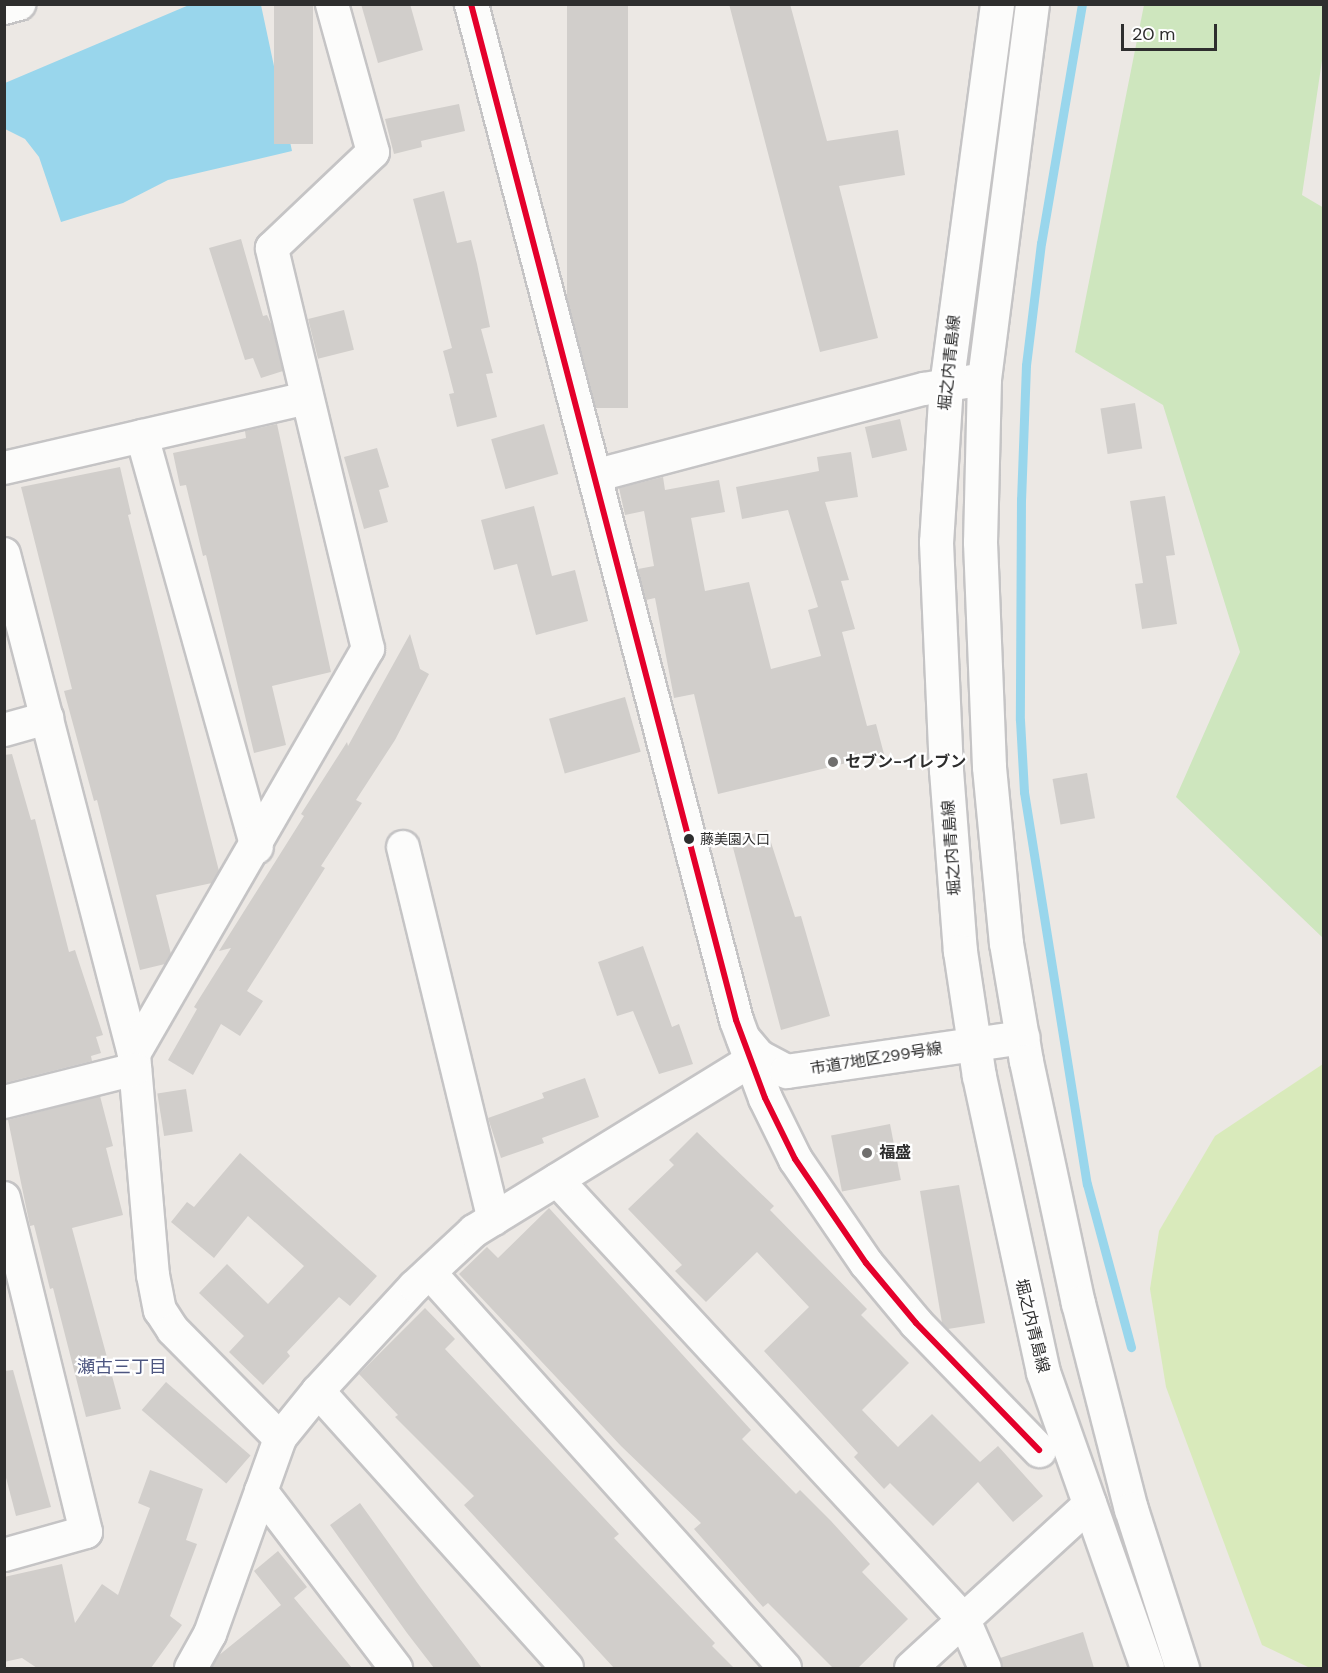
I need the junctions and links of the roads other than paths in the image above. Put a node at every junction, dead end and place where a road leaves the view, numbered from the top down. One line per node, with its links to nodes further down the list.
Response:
1 (19, 4): 6 (street)
2 (332, 4): 9 (street)
3 (471, 4): 12 (main road)
4 (997, 4): 8 (main road, 堀之内青島線)
5 (1032, 4): 7 (main road)
6 (4, 8)
7 (984, 379): 8 (street); 18 (main road)
8 (946, 384): 12 (street); 19 (main road, 堀之内青島線)
9 (307, 398): 10 (street); 16 (street)
10 (142, 436): 11 (street); 16 (street)
11 (4, 468)
12 (594, 476): 20 (main road)
13 (4, 554): 14 (street)
14 (47, 718): 15 (street); 21 (street)
15 (4, 730)
16 (257, 847): 21 (street)
17 (403, 847): 25 (street)
18 (1023, 1037): 19 (main road, 市道7地区299号線); 41 (main road)
19 (973, 1044): 20 (main road, 市道7地区299号線); 31 (main road, 堀之内青島線)
20 (750, 1051): 23 (street); 29 (main road)
21 (135, 1061): 22 (street); 28 (street)
22 (4, 1102)
23 (557, 1180): 25 (street); 33 (street)
24 (4, 1198): 32 (street)
25 (494, 1219): 26 (street)
26 (430, 1273): 27 (street); 37 (street)
27 (318, 1391): 28 (street); 36 (street)
28 (280, 1438): 30 (street)
29 (1039, 1450)
30 (261, 1491): 34 (street); 35 (street)
31 (1090, 1504): 33 (street); 40 (main road, 堀之内青島線)
32 (4, 1555)
33 (964, 1620): 38 (street); 39 (street)
34 (190, 1668)
35 (396, 1668)
36 (567, 1668)
37 (785, 1668)
38 (911, 1668)
39 (985, 1668)
40 (1147, 1668)
41 (1182, 1668)

